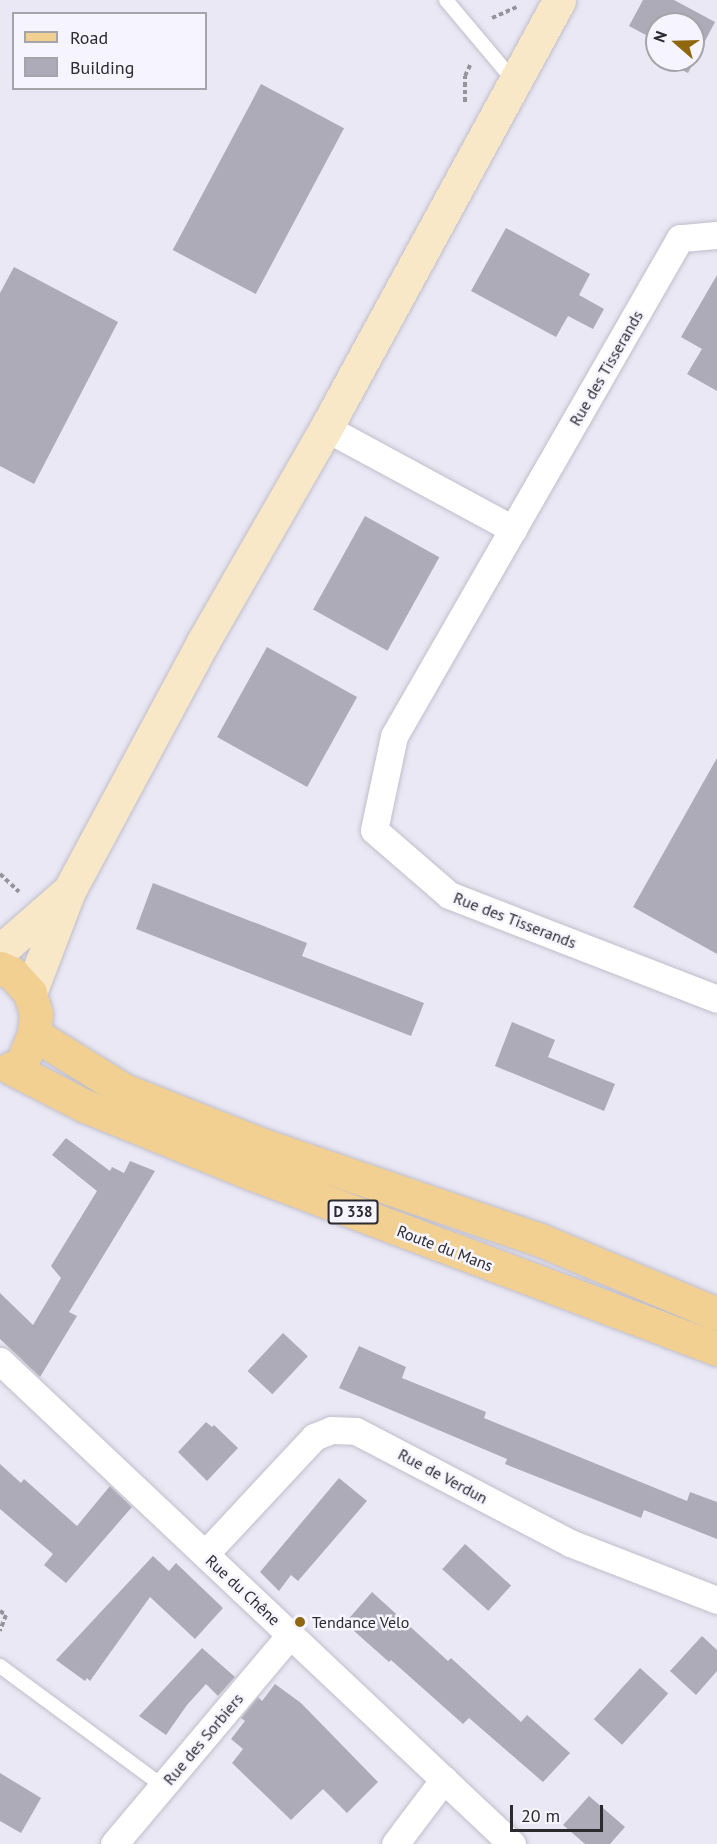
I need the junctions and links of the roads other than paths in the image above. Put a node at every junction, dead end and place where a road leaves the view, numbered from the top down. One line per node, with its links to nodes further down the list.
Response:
1 (446, 0): 3 (lane)
2 (559, 0): 3 (main road)
3 (515, 83): 5 (main road)
4 (717, 235): 6 (street, Rue des Tisserands)
5 (326, 428): 6 (street); 7 (main road)
6 (513, 529): 11 (street, Rue des Tisserands)
7 (69, 891): 8 (main road); 10 (main road)
8 (0, 951)
9 (0, 968): 10 (main road)
10 (30, 993): 12 (main road)
11 (717, 999)
12 (34, 1034): 13 (main road); 14 (main road, D 338)
13 (6, 1071): 15 (main road, Route du Mans / D 338)
14 (717, 1314)
15 (717, 1349)
16 (0, 1360): 17 (street, Rue du Chêne)
17 (205, 1554): 18 (street, Rue de Verdun); 19 (street, Rue du Chêne)
18 (717, 1600)
19 (291, 1635): 21 (street, Rue du Chêne); 22 (street, Rue des Sorbiers)
20 (0, 1666): 22 (lane)
21 (444, 1779): 24 (street); 25 (street, Rue du Chêne)
22 (163, 1786): 23 (street, Rue des Sorbiers)
23 (114, 1844)
24 (395, 1844)
25 (512, 1844)

